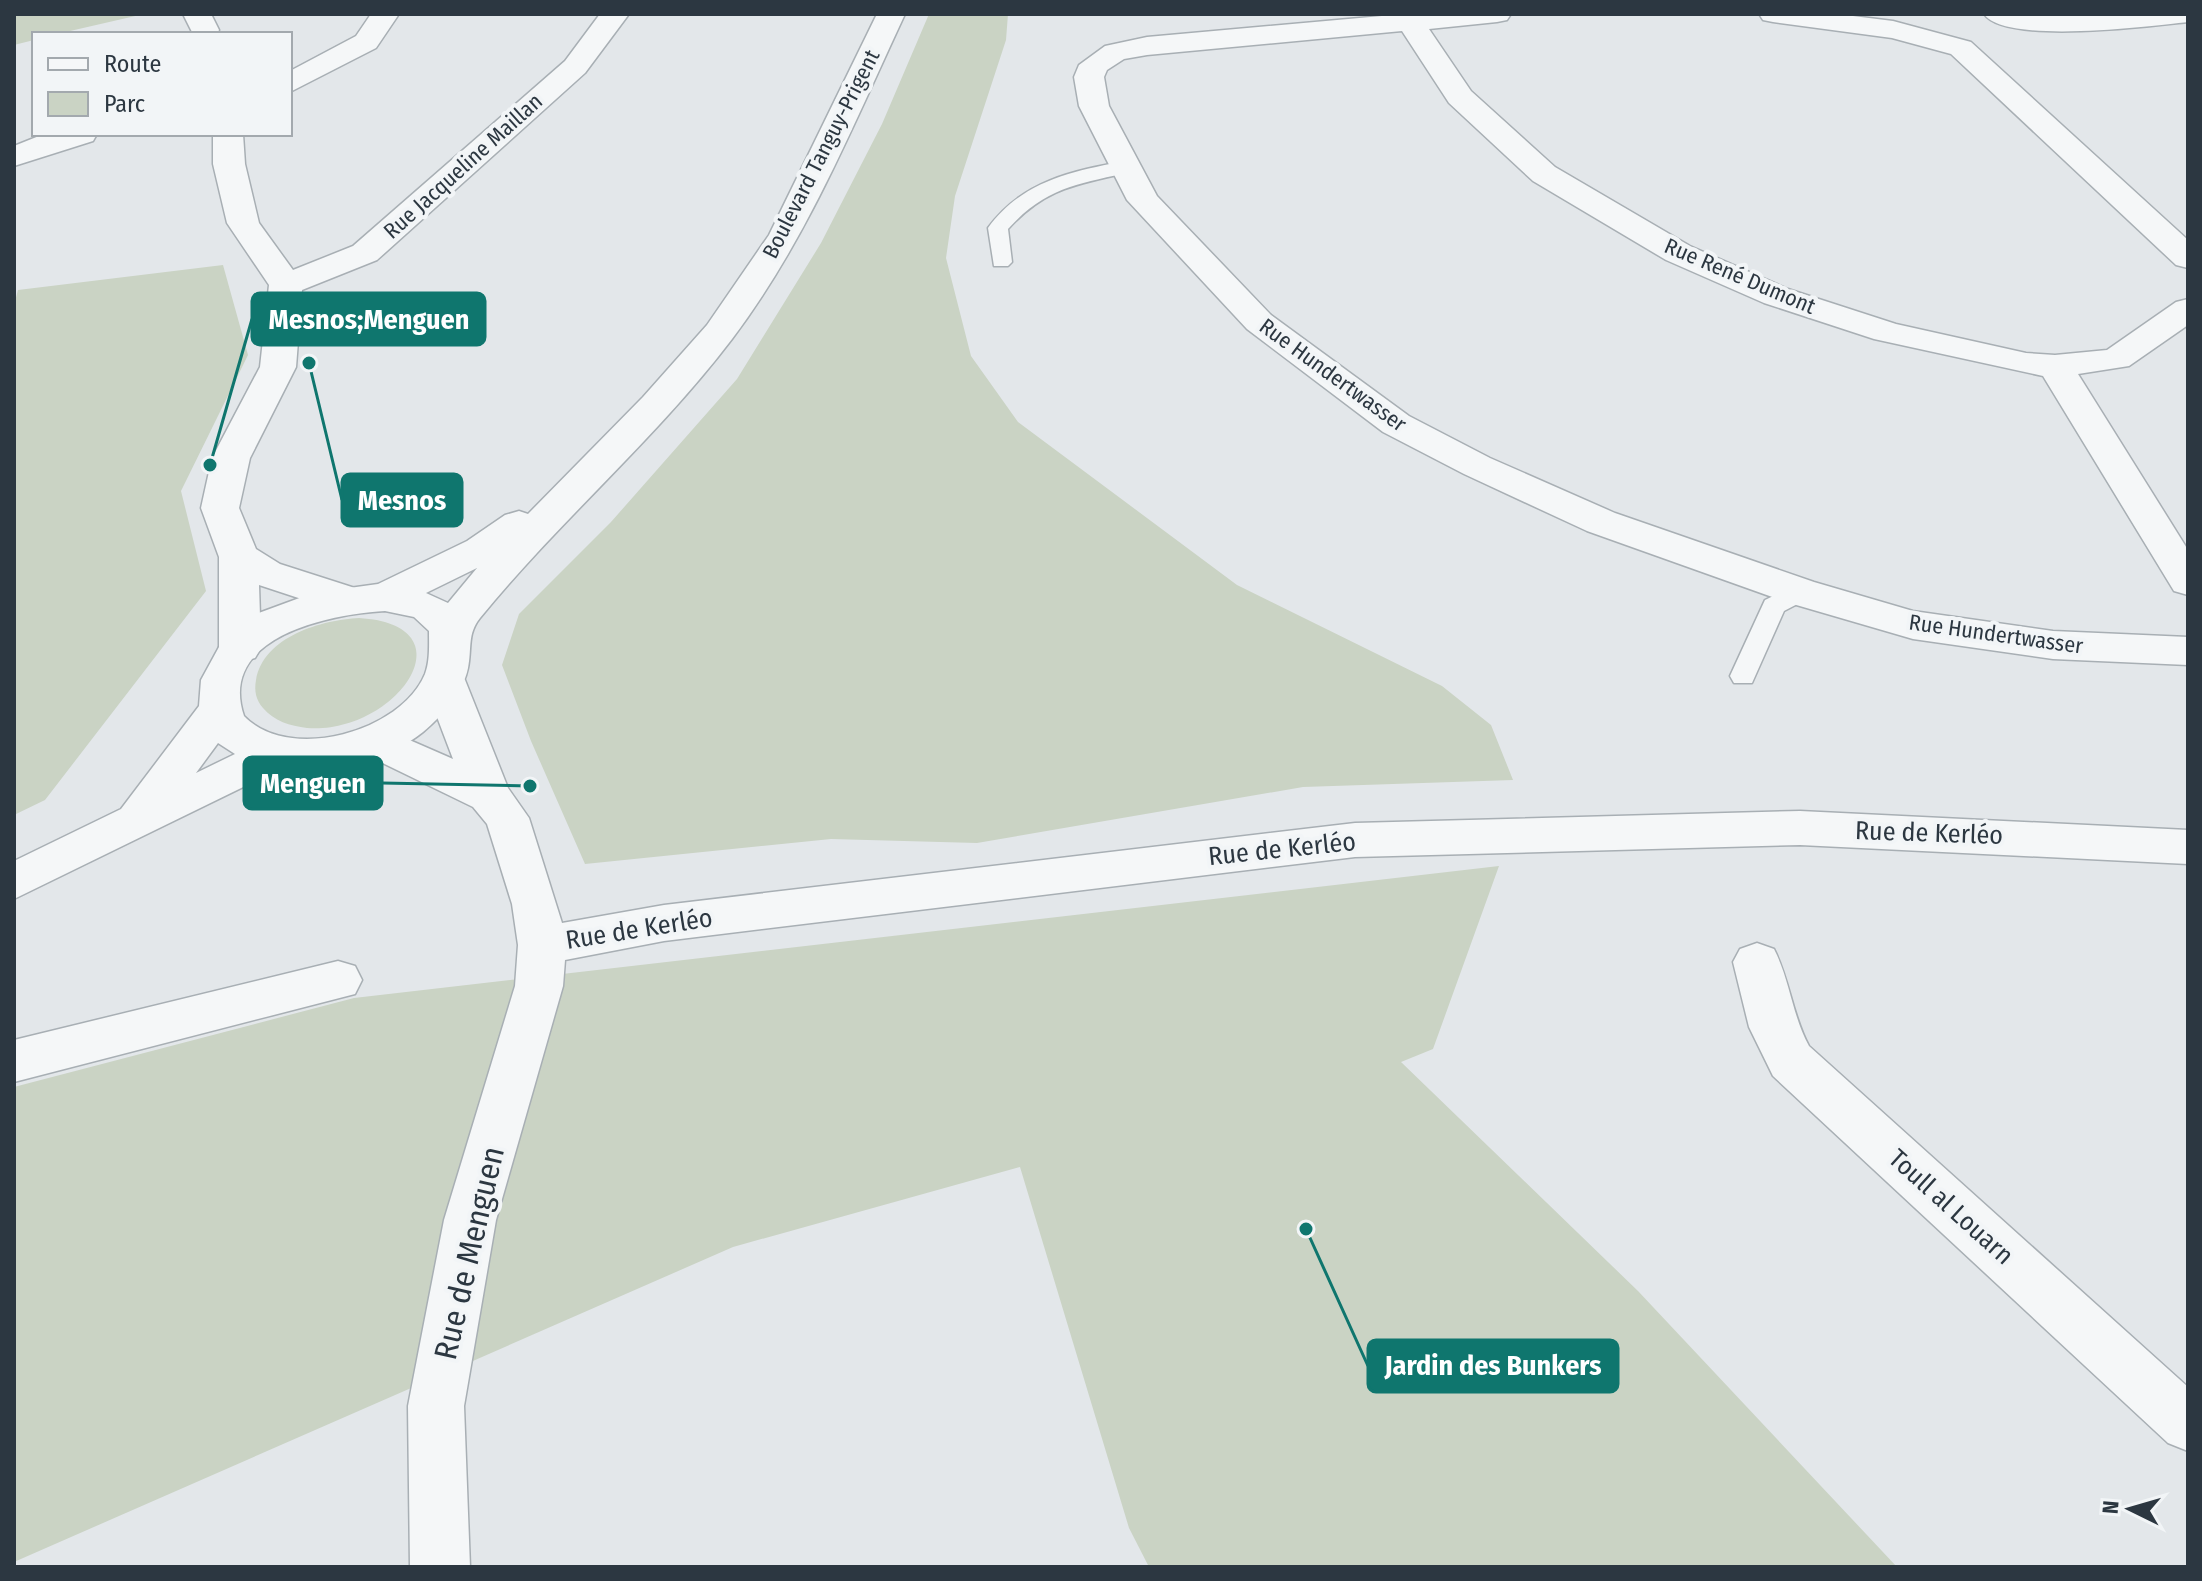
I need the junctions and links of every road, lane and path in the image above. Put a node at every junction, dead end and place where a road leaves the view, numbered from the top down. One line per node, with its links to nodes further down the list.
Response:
1 (385, 14): 9 (street)
2 (615, 14): 16 (street, Rue Jacqueline Maillan)
3 (891, 14): 19 (street, Boulevard Tanguy-Prigent)
4 (1497, 14): 8 (street, Rue Hundertwasser)
5 (1773, 14): 14 (street)
6 (1998, 14): 7 (street)
7 (2186, 17)
8 (1410, 22): 13 (street, Rue Hundertwasser); 18 (street, Rue René Dumont)
9 (292, 82)
10 (72, 136): 12 (street)
11 (228, 136): 16 (street)
12 (14, 157)
13 (1126, 167): 15 (lane); 22 (street, Rue Hundertwasser)
14 (2188, 258)
15 (1001, 262)
16 (286, 285): 20 (street)
17 (2188, 309): 18 (street)
18 (2055, 366): 21 (street)
19 (591, 474): 23 (street, Boulevard Tanguy-Prigent); 25 (street, Boulevard Tanguy-Prigent)
20 (239, 557): 24 (street); 26 (street)
21 (2188, 582)
22 (1800, 592): 27 (street, Rue Hundertwasser); 28 (lane)
23 (385, 597): 24 (street); 25 (street)
24 (344, 599): 26 (street)
25 (450, 627): 29 (street)
26 (240, 648): 30 (street)
27 (2188, 651)
28 (1743, 676)
29 (444, 680): 31 (street); 33 (street, Rue de Kerléo)
30 (220, 709): 32 (street); 34 (street)
31 (375, 741): 32 (street); 33 (street)
32 (275, 753): 34 (street)
33 (489, 795): 37 (street, Rue de Kerléo)
34 (136, 820): 36 (street)
35 (2188, 847): 37 (street, Rue de Kerléo)
36 (14, 881)
37 (542, 945): 42 (street, Rue de Menguen)
38 (1757, 962): 41 (street, Toull al Louarn)
39 (338, 980): 40 (street)
40 (14, 1061)
41 (2188, 1424)
42 (440, 1567)

